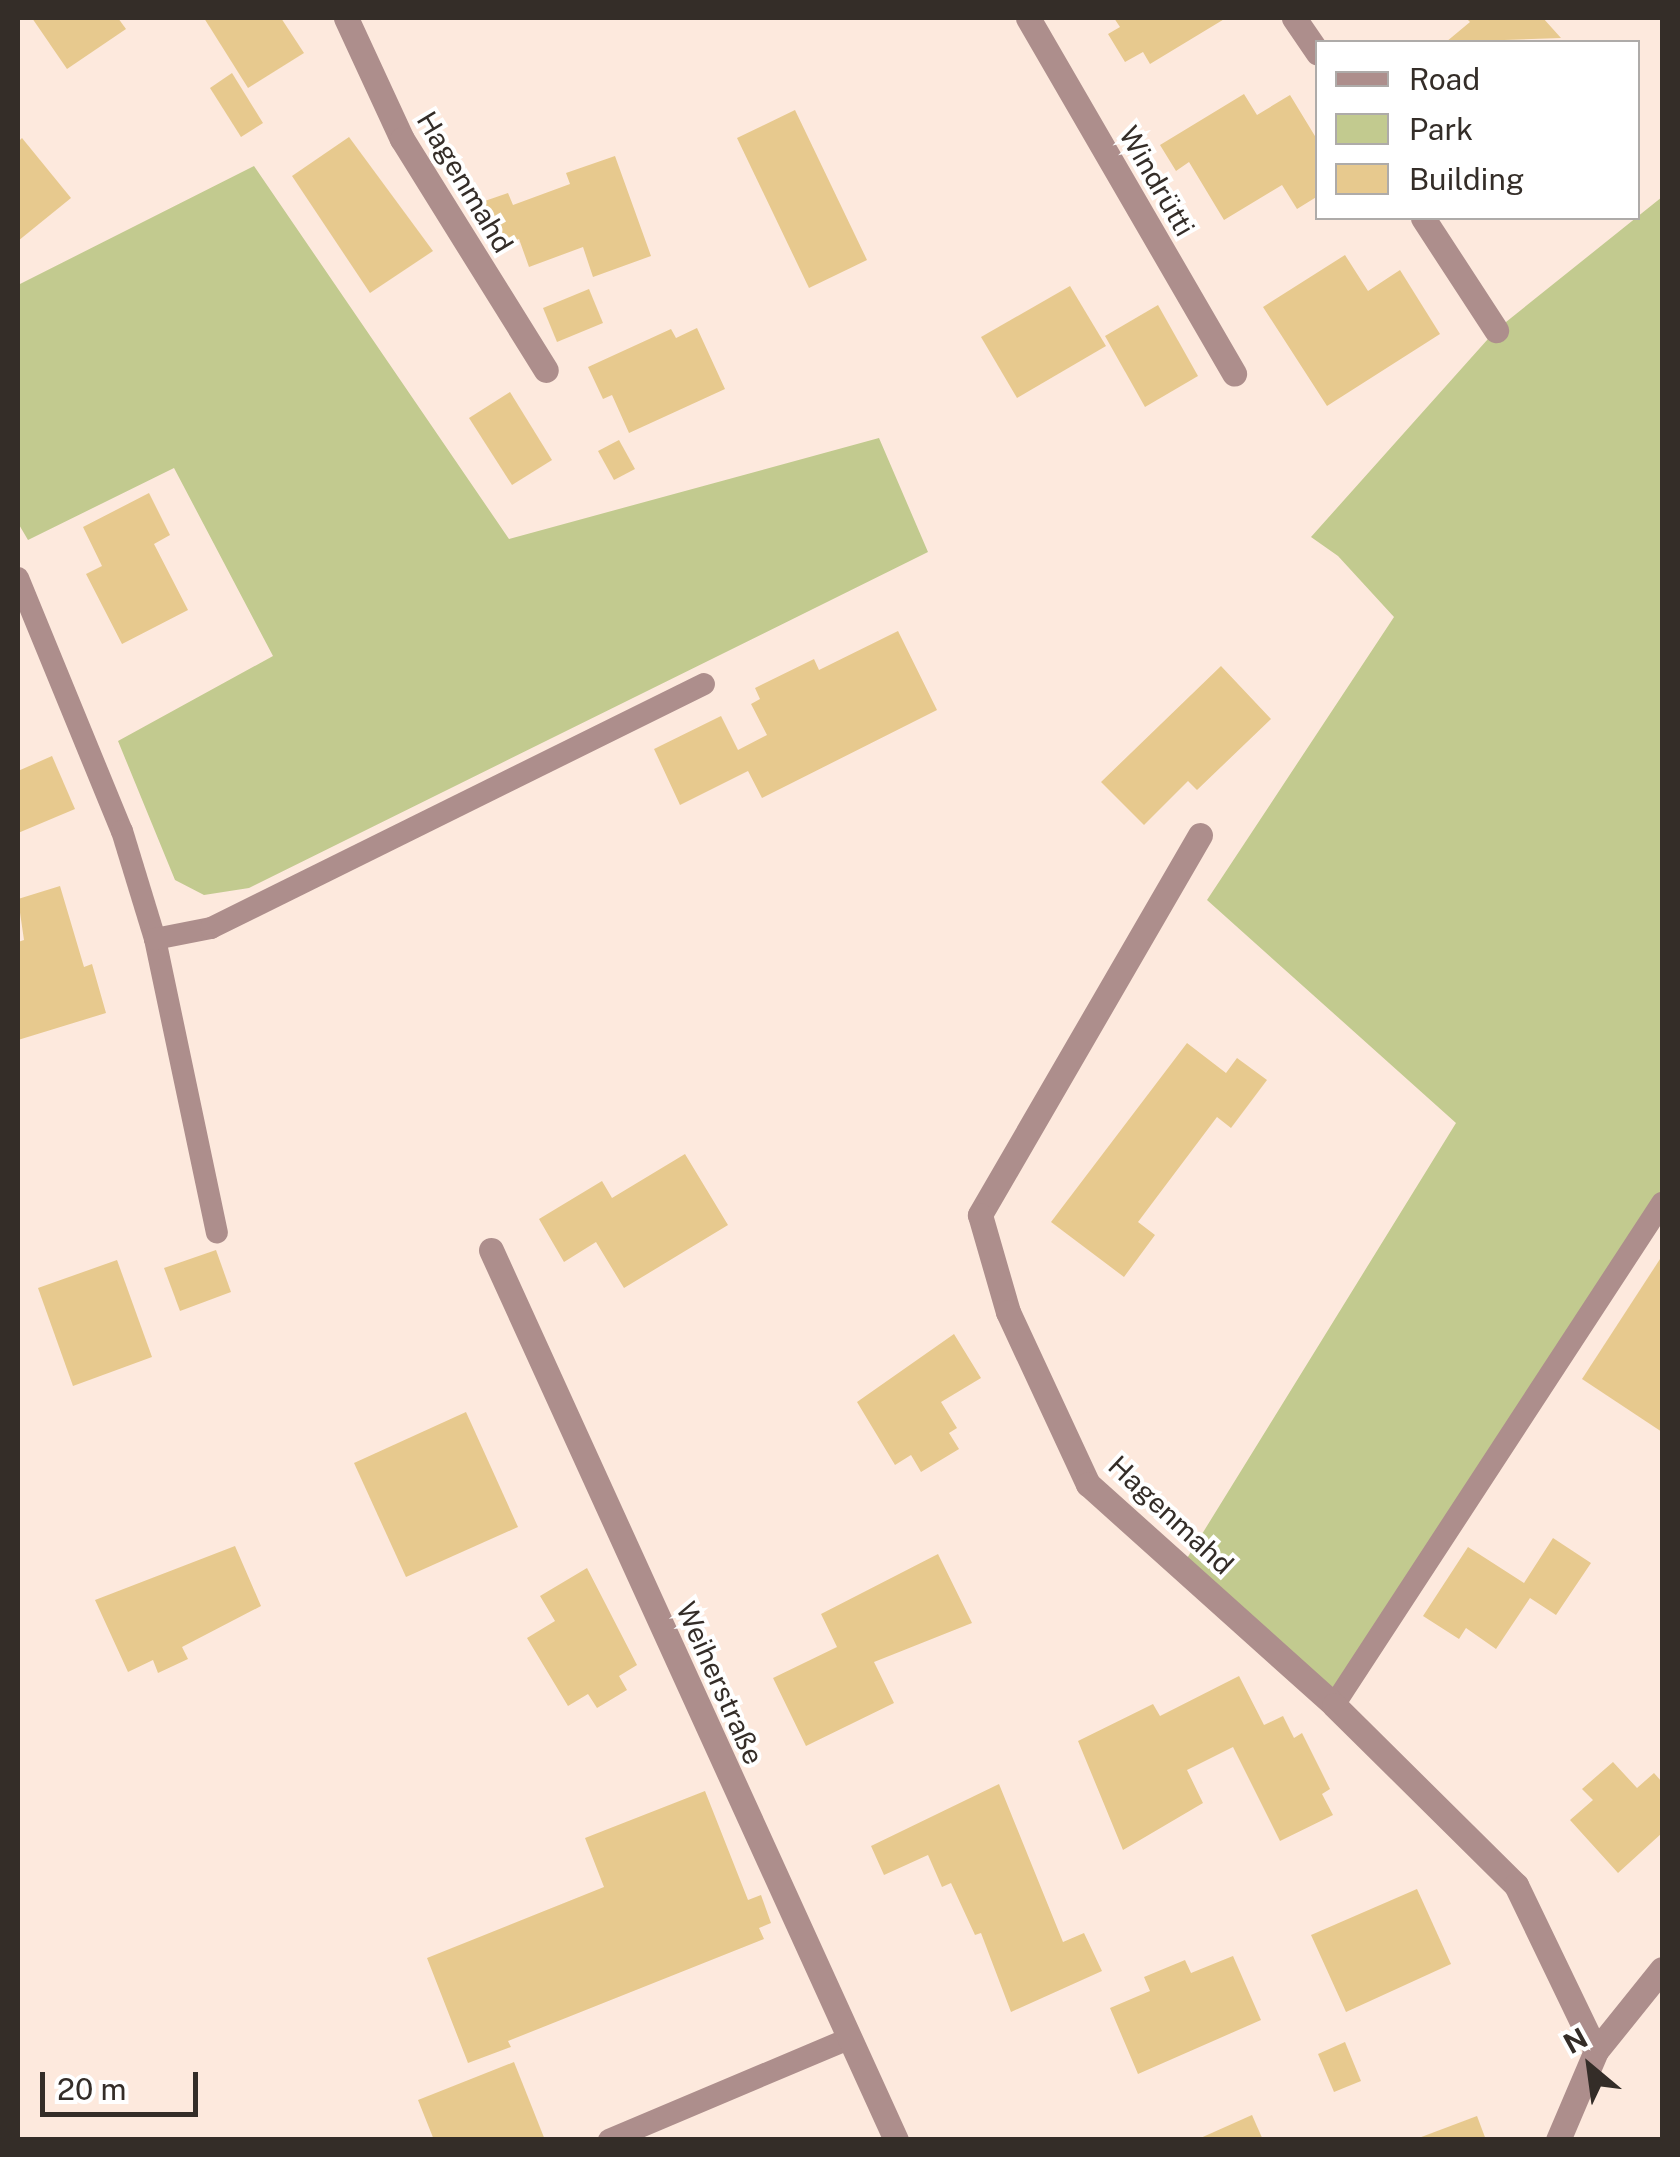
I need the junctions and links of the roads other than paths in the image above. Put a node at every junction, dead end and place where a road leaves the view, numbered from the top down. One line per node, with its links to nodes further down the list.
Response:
1 (346, 18): 7 (street, Hagenmahd)
2 (1028, 18): 8 (street, Windrütti)
3 (1294, 18): 4 (street)
4 (1315, 49)
5 (1424, 220): 6 (street)
6 (1496, 330)
7 (546, 370)
8 (1234, 374)
9 (18, 578): 12 (lane)
10 (704, 684): 12 (lane)
11 (1200, 835): 16 (street, Hagenmahd)
12 (155, 939): 14 (lane)
13 (1662, 1203): 16 (lane)
14 (217, 1233)
15 (491, 1250): 18 (street, Weiherstraße)
16 (1334, 1704): 19 (street, Hagenmahd)
17 (1662, 1969): 19 (street)
18 (846, 2040): 20 (lane); 21 (street, Weiherstraße)
19 (1596, 2051): 22 (street)
20 (609, 2140)
21 (896, 2140)
22 (1558, 2140)

